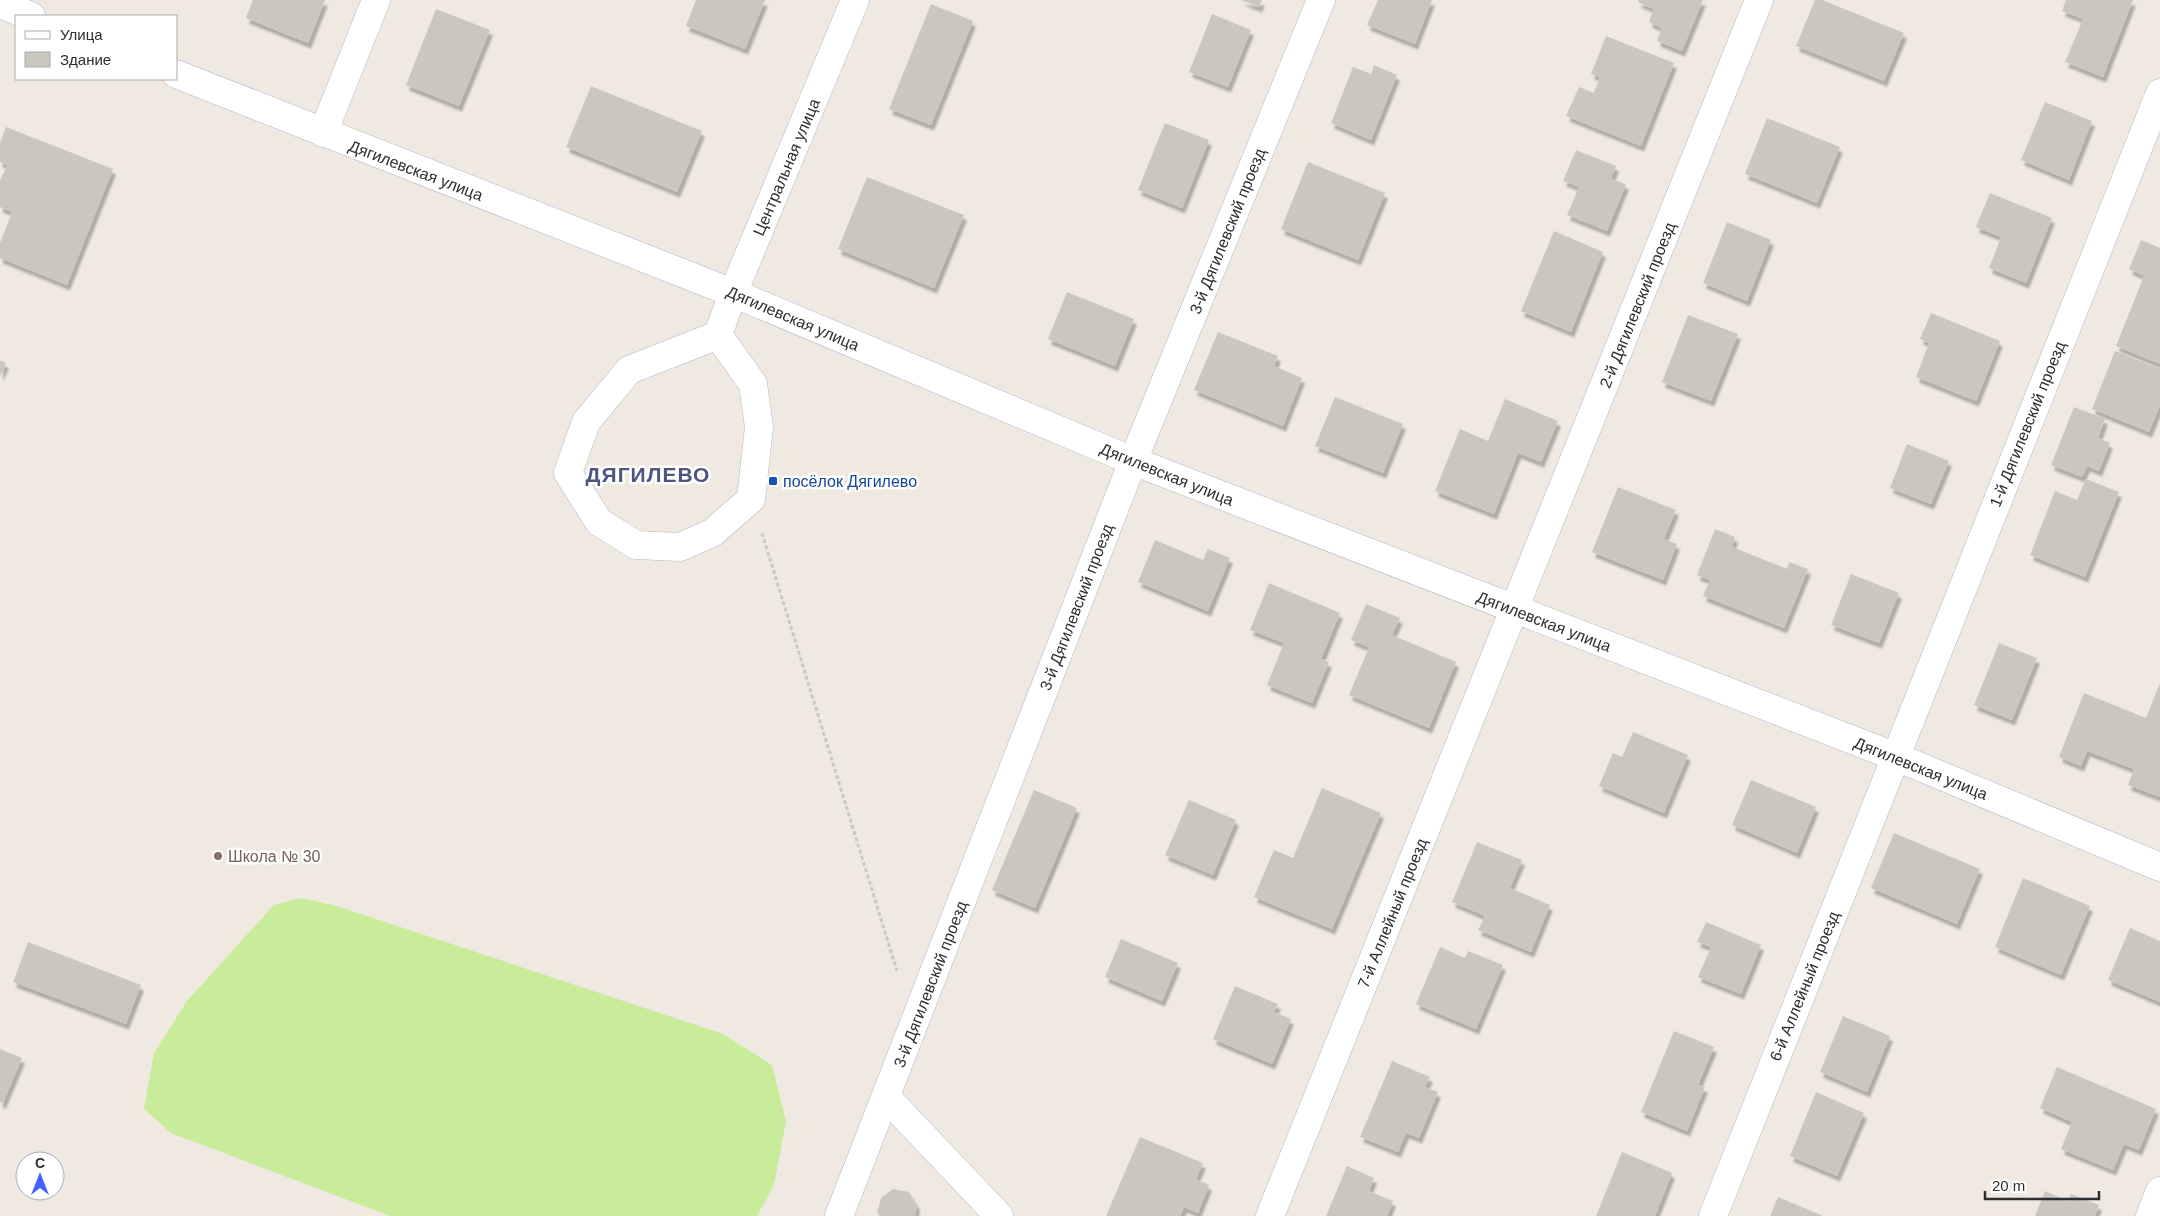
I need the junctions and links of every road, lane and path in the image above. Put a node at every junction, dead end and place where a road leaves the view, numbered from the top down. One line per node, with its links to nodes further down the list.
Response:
1 (376, 0): 9 (street)
2 (855, 0): 10 (street, Центральная улица)
3 (1321, 0): 12 (street, 3-й Дягилевский проезд)
4 (1759, 0): 14 (street, 2-й Дягилевский проезд)
5 (0, 4): 6 (street)
6 (29, 15)
7 (178, 75): 9 (street, Дягилевская улица)
8 (2160, 93): 15 (street, 1-й Дягилевский проезд)
9 (323, 133): 10 (street, Дягилевская улица)
10 (734, 293): 11 (street, Центральная улица); 12 (street, Дягилевская улица)
11 (718, 335): 13 (street); 13 (street)
12 (1133, 461): 14 (street, Дягилевская улица); 17 (street, 3-й Дягилевский проезд)
13 (751, 499): 17 (path)
14 (1515, 610): 15 (street, Дягилевская улица); 22 (street, 7-й Аллейный проезд)
15 (1894, 756): 16 (street, Дягилевская улица); 23 (street, 6-й Аллейный проезд)
16 (2160, 867)
17 (914, 1024): 18 (street, 3-й Дягилевский проезд)
18 (886, 1097): 20 (street, 3-й Дягилевский проезд); 21 (street)
19 (2160, 1191): 24 (street)
20 (839, 1216)
21 (999, 1216)
22 (1270, 1216)
23 (1713, 1216)
24 (2150, 1216)

